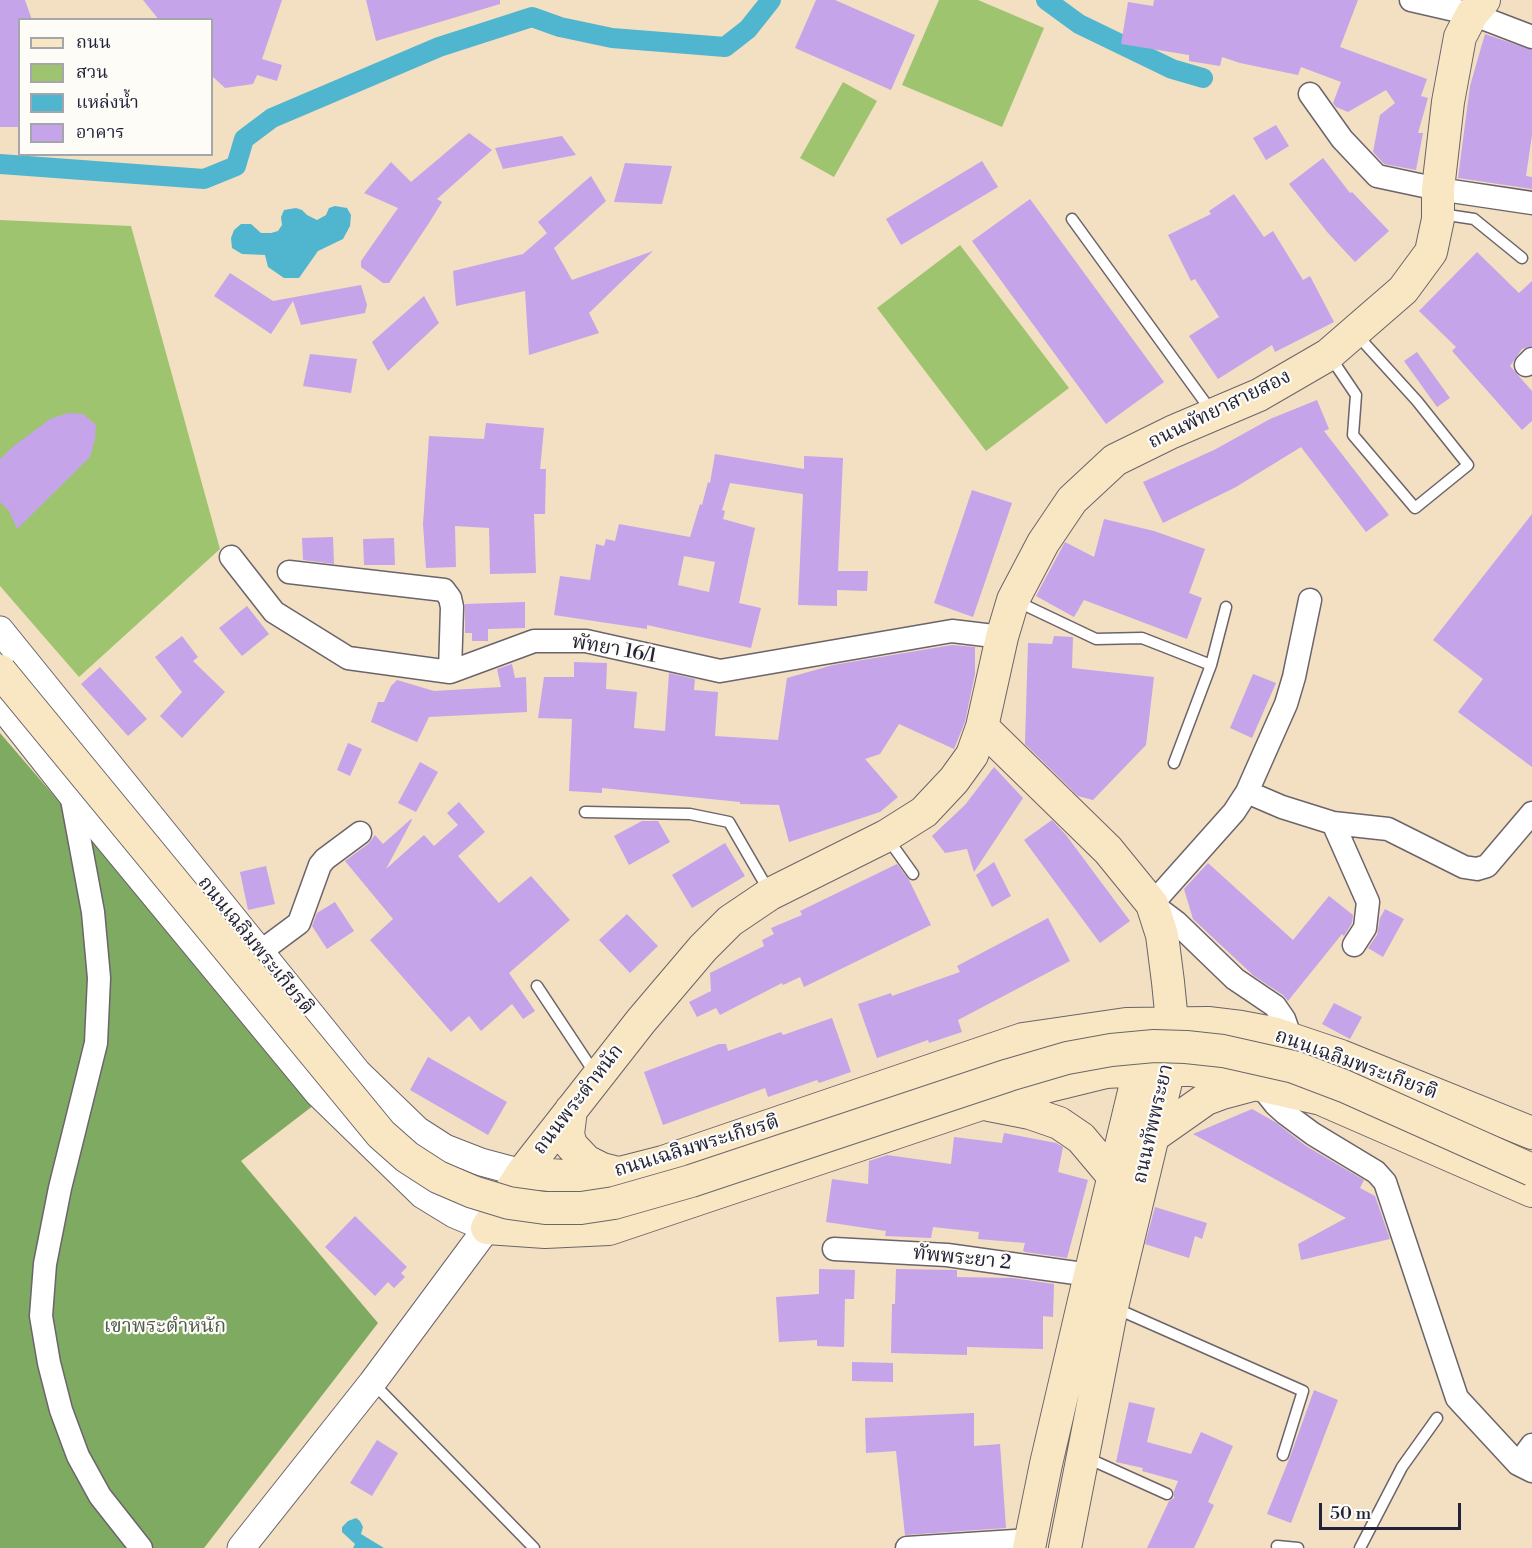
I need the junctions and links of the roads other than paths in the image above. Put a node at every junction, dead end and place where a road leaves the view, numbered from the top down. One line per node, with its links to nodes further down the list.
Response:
1 (1411, 0): 2 (street)
2 (1474, 5): 3 (street); 5 (main road, ถนนพัทยาสายสอง)
3 (1532, 37)
4 (1310, 94): 5 (street)
5 (1438, 201): 6 (street); 8 (lane); 9 (main road, ถนนพัทยาสายสอง)
6 (1532, 203)
7 (1072, 219): 11 (lane)
8 (1522, 258)
9 (1355, 332): 10 (main road, ถนนพัทยาสายสอง); 10 (lane)
10 (1328, 355): 11 (main road, ถนนพัทยาสายสอง)
11 (1214, 415): 14 (main road, ถนนพัทยาสายสอง)
12 (231, 557): 21 (street, พัทยา 16/1)
13 (289, 572): 21 (street)
14 (1013, 600): 18 (main road, ถนนพัทยาสายสอง); 19 (lane)
15 (1310, 600): 25 (street)
16 (1226, 607): 19 (lane)
17 (0, 630): 36 (street, ถนนเฉลิมพระเกียรติ)
18 (1002, 637): 21 (street, พัทยา 16/1); 23 (main road, ถนนพัทยาสายสอง)
19 (1211, 665): 24 (lane)
20 (0, 671): 53 (main road, bridge)
21 (450, 672)
22 (0, 704): 26 (street)
23 (982, 727): 31 (main road, ถนนพระตำหนัก); 34 (main road, ถนนทัพพระยา)
24 (1174, 763)
25 (1247, 792): 29 (street); 34 (street)
26 (71, 794): 48 (street); 73 (street)
27 (585, 812): 33 (lane)
28 (1532, 813): 29 (street)
29 (1333, 823): 35 (street)
30 (360, 833): 36 (street)
31 (886, 836): 32 (lane); 33 (main road, ถนนพระตำหนัก)
32 (913, 874)
33 (770, 894): 44 (main road, ถนนพระตำหนัก)
34 (1152, 904): 38 (main road, ถนนทัพพระยา); 39 (street)
35 (1354, 945)
36 (260, 952): 43 (street, ถนนเฉลิมพระเกียรติ)
37 (537, 986): 44 (lane)
38 (1160, 1023): 39 (main road, ถนนเฉลิมพระเกียรติ); 40 (main road, ถนนเฉลิมพระเกียรติ); 42 (main road, ถนนทัพพระยา)
39 (1292, 1039): 41 (main road, ถนนเฉลิมพระเกียรติ)
40 (980, 1053): 47 (main road); 52 (main road, ถนนเฉลิมพระเกียรติ)
41 (1341, 1056): 46 (main road); 50 (main road, ถนนเฉลิมพระเกียรติ)
42 (1155, 1069): 45 (main road); 47 (main road); 51 (main road, ถนนทัพพระยา); 56 (main road, ถนนทัพพระยา)
43 (358, 1072): 48 (street); 54 (street, ถนนเฉลิมพระเกียรติ)
44 (597, 1078): 49 (main road, ถนนพระตำหนัก)
45 (1259, 1084): 46 (main road); 51 (main road); 68 (street)
46 (1321, 1099): 57 (main road)
47 (990, 1101): 56 (main road); 58 (main road)
48 (328, 1103): 59 (street)
49 (571, 1110): 54 (main road, ถนนพระตำหนัก); 55 (main road)
50 (1532, 1133)
51 (1152, 1137): 61 (main road, ถนนทัพพระยา)
52 (663, 1162): 55 (main road, ถนนเฉลิมพระเกียรติ); 58 (main road)
53 (1532, 1170)
54 (522, 1173): 55 (main road, ถนนเฉลิมพระเกียรติ); 59 (main road, ถนนพระตำหนัก)
55 (620, 1173)
56 (1113, 1176): 61 (main road, ถนนทัพพระยา)
57 (1532, 1191)
58 (674, 1208): 59 (main road)
59 (487, 1228): 63 (street, ถนนพระตำหนัก)
60 (834, 1249): 61 (street, ทัพพระยา 2)
61 (1104, 1257): 62 (main road, ถนนทัพพระยา); 70 (main road, ถนนทัพพระยา)
62 (1112, 1307): 66 (lane); 67 (main road, ถนนทัพพระยา)
63 (372, 1383): 72 (street, ถนนพระตำหนัก); 74 (lane)
64 (1437, 1418): 78 (lane)
65 (1532, 1445): 68 (street)
66 (1283, 1455)
67 (1082, 1456): 69 (lane); 76 (main road, ถนนทัพพระยา)
68 (1525, 1467)
69 (1167, 1494)
70 (1029, 1544): 75 (street)
71 (1277, 1546): 77 (lane)
72 (245, 1547)
73 (141, 1548)
74 (534, 1548)
75 (907, 1548)
76 (1065, 1548)
77 (1298, 1548)
78 (1360, 1548)

